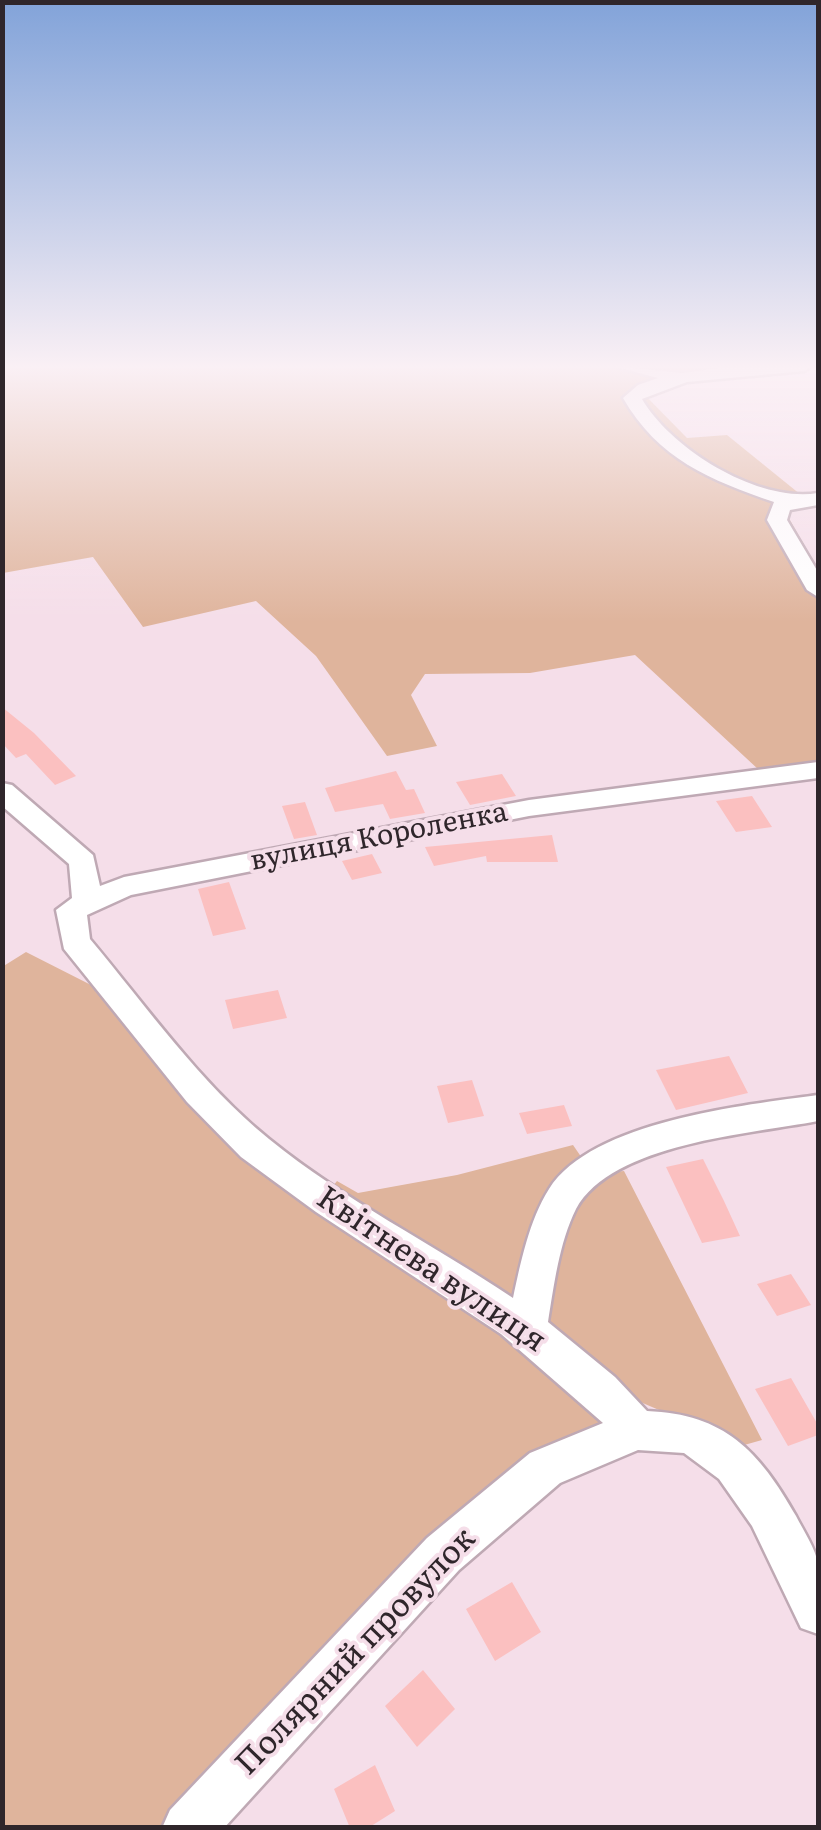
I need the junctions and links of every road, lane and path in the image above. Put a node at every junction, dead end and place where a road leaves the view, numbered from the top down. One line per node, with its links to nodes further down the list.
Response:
1 (678, 451): 3 (street)
2 (818, 499): 3 (street)
3 (795, 502): 4 (street)
4 (818, 590)
5 (818, 770): 7 (street, вулиця Короленка)
6 (2, 791): 7 (street)
7 (88, 900): 9 (street, Квітнева вулиця)
8 (818, 1108): 9 (street)
9 (526, 1332): 10 (street, Квітнева вулиця)
10 (637, 1430): 11 (street); 12 (street, Полярний провулок)
11 (818, 1611)
12 (188, 1828)

